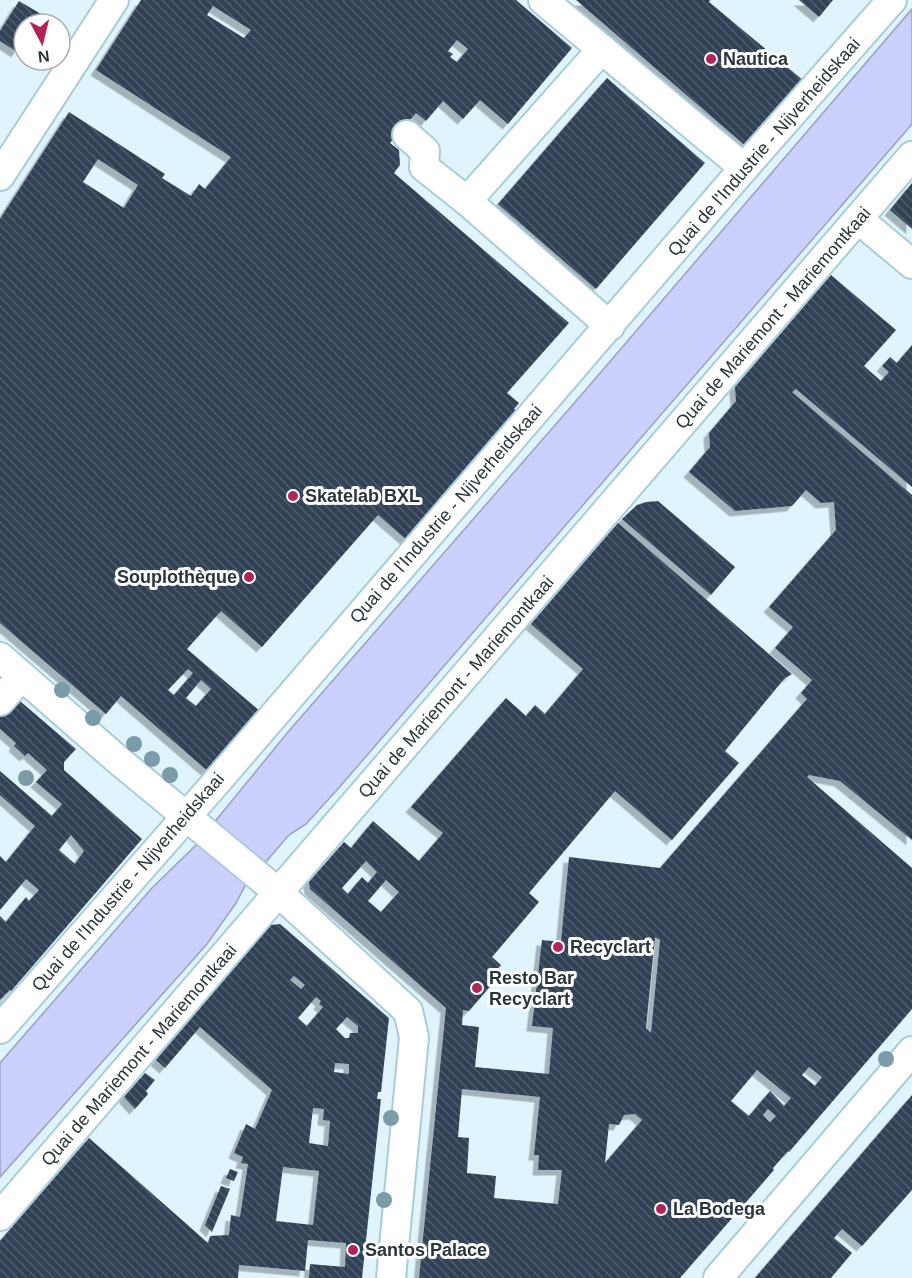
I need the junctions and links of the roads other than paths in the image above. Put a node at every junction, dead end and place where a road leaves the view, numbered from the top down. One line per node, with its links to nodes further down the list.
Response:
1 (543, 0): 4 (street)
2 (892, 0): 7 (street, Quai de l'Industrie - Nijverheidskaai)
3 (108, 2): 8 (street)
4 (602, 49): 7 (street); 9 (street)
5 (407, 135): 9 (street)
6 (912, 156): 10 (street, Quai de Mariemont - Mariemontkaai)
7 (744, 168): 12 (street, Quai de l'Industrie - Nijverheidskaai)
8 (0, 176)
9 (466, 201): 12 (street)
10 (858, 219): 11 (street); 17 (street, Quai de Mariemont - Mariemontkaai)
11 (912, 264)
12 (610, 326): 16 (street, Quai de l'Industrie - Nijverheidskaai)
13 (0, 657): 14 (street)
14 (22, 676): 15 (street); 16 (street)
15 (0, 701)
16 (194, 822): 17 (street); 18 (street, Quai de l'Industrie - Nijverheidskaai)
17 (270, 886): 20 (street, Quai de Mariemont - Mariemontkaai); 21 (street)
18 (0, 1029)
19 (912, 1051): 22 (street)
20 (0, 1216)
21 (391, 1278)
22 (718, 1278)

